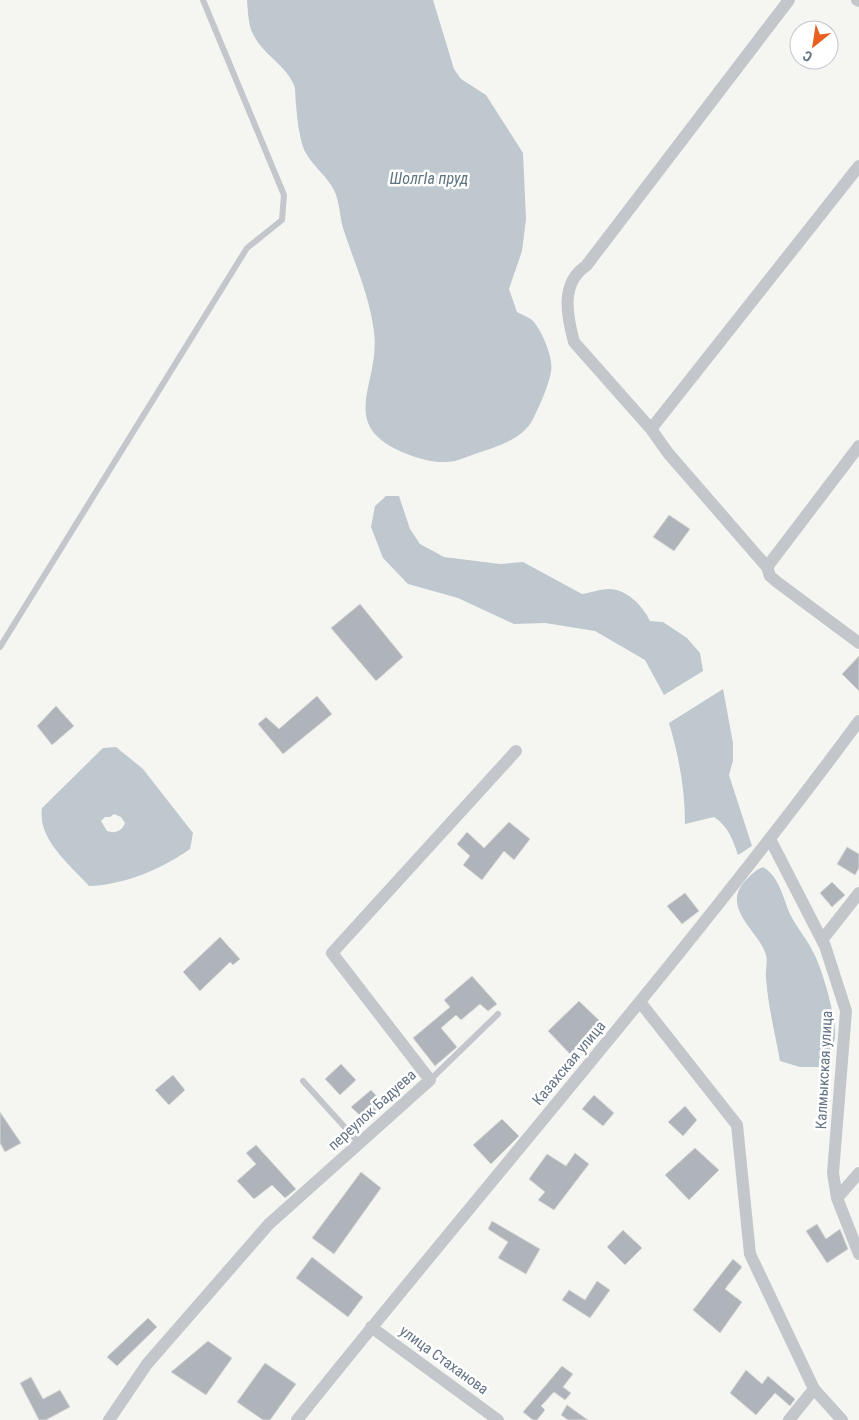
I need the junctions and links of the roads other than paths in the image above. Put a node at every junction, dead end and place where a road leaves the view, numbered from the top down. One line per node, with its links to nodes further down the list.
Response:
1 (203, 0): 8 (lane)
2 (789, 0): 4 (street)
3 (859, 166): 4 (street)
4 (651, 429): 6 (street)
5 (859, 446): 6 (street)
6 (766, 567): 7 (street)
7 (859, 643)
8 (0, 647)
9 (859, 721): 11 (street, Казахская улица)
10 (516, 751): 16 (street, переулок Бадуева)
11 (770, 839): 13 (street, Калмыкская улица); 14 (street, Казахская улица)
12 (859, 893): 13 (street)
13 (822, 940): 20 (street, Калмыкская улица)
14 (640, 1002): 22 (street, Казахская улица); 23 (street)
15 (498, 1014): 16 (lane)
16 (430, 1080): 18 (street, переулок Бадуева)
17 (303, 1081): 18 (lane)
18 (359, 1143): 25 (street, переулок Бадуева)
19 (859, 1173): 20 (street)
20 (837, 1198): 21 (street, Калмыкская улица)
21 (859, 1254)
22 (372, 1327): 24 (street, Казахская улица); 26 (street, улица Стаханова)
23 (814, 1389): 27 (street); 28 (street)
24 (299, 1419)
25 (109, 1420)
26 (498, 1420)
27 (789, 1420)
28 (842, 1420)

